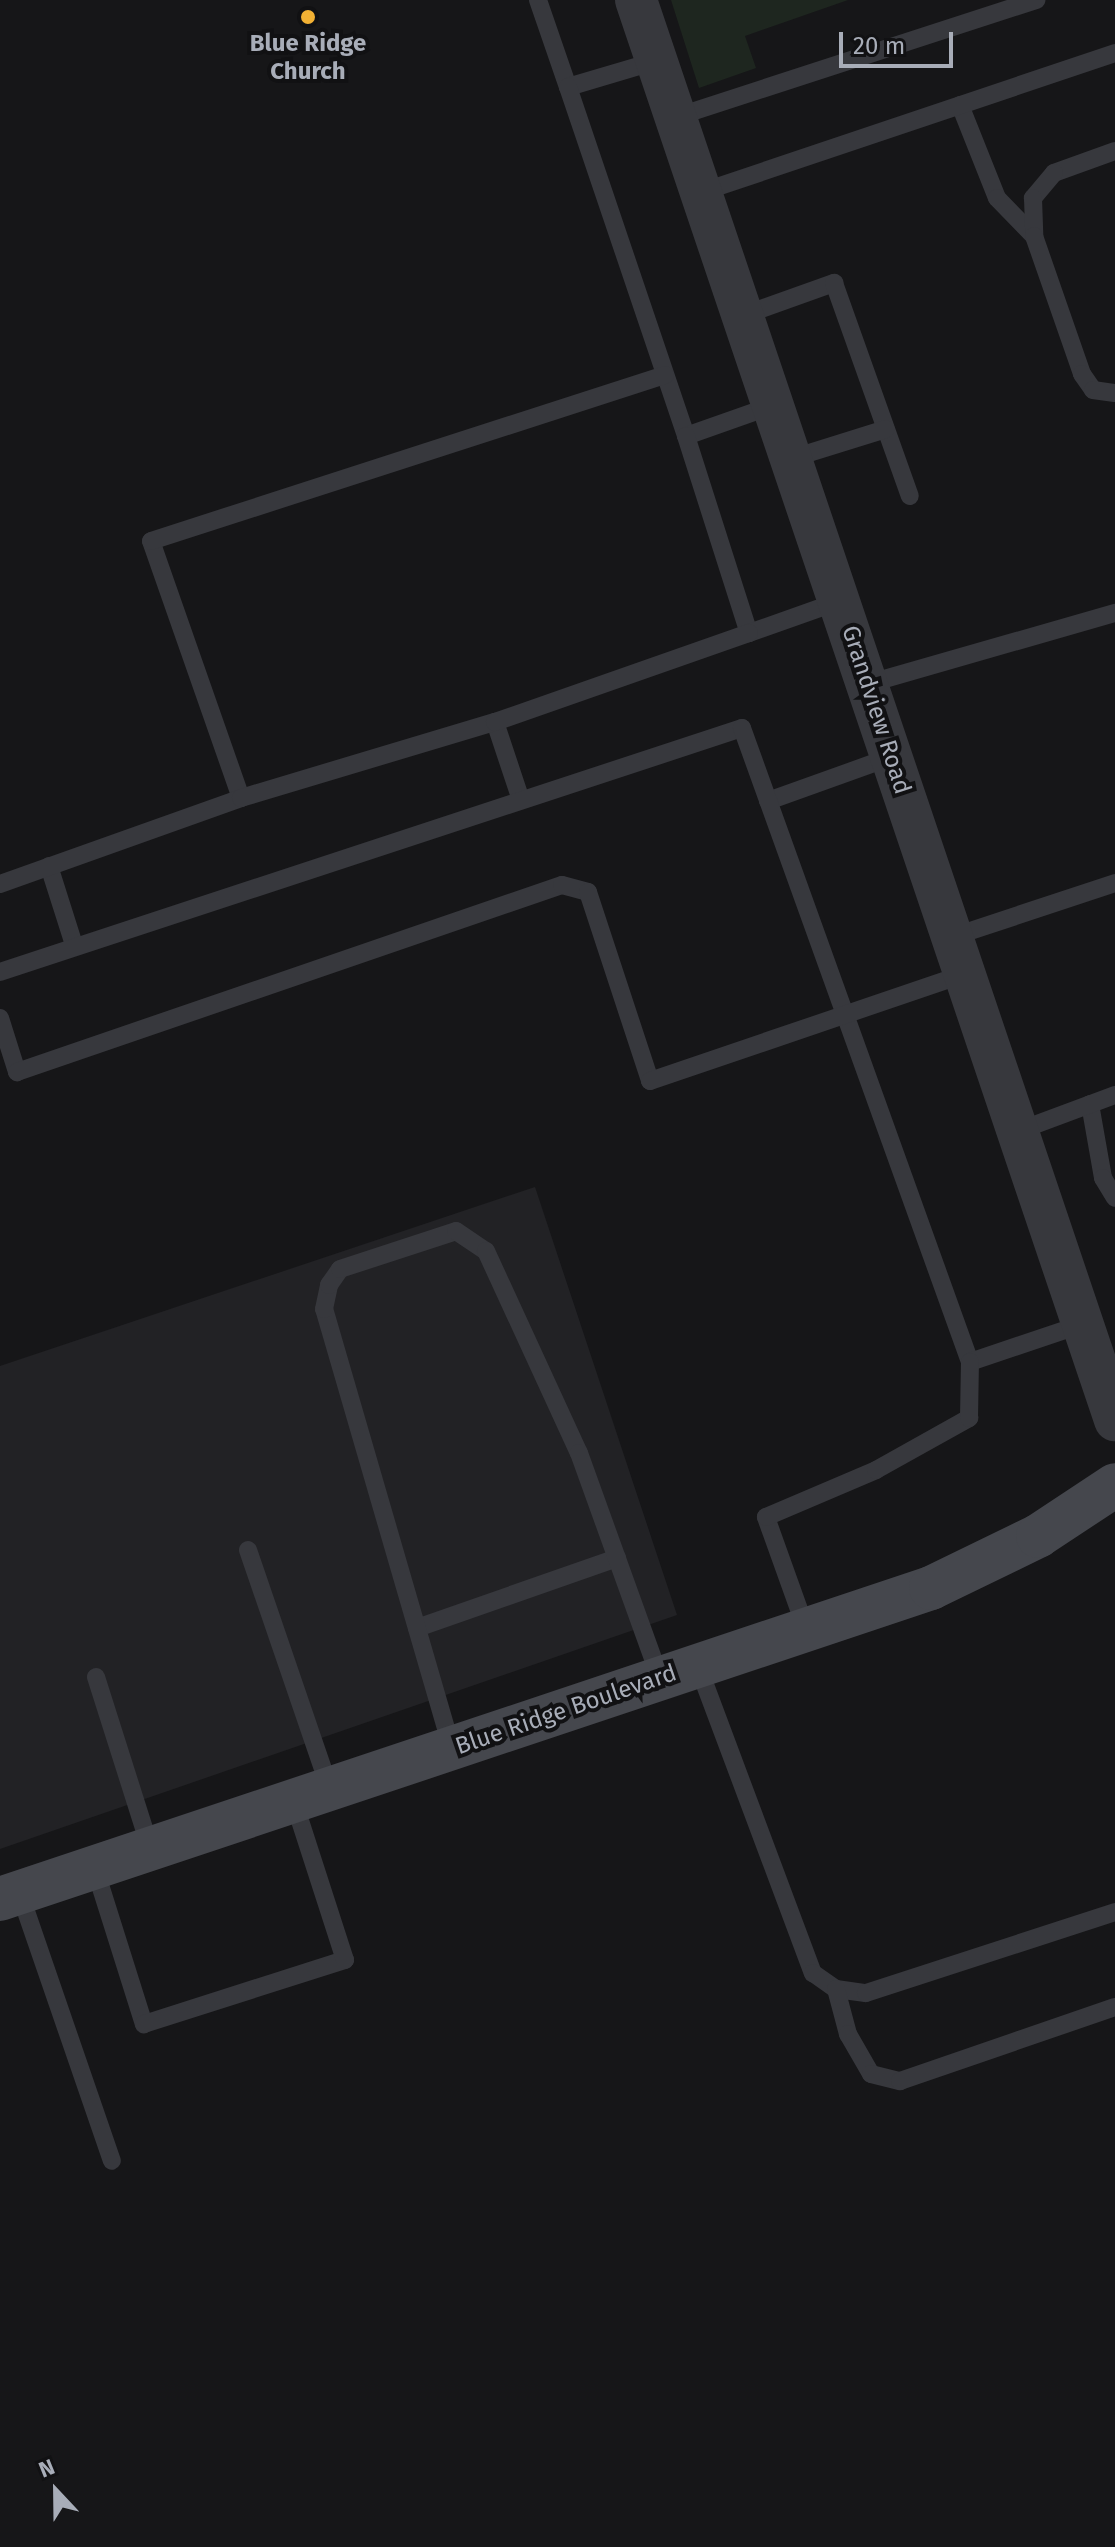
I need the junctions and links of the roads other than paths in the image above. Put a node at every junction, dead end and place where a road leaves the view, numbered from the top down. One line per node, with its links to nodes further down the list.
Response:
1 (538, 0): 6 (lane)
2 (636, 0): 5 (street, Grandview Road)
3 (1036, 0): 8 (lane)
4 (1115, 53): 7 (lane)
5 (656, 61): 6 (lane); 8 (street, Grandview Road)
6 (568, 87): 13 (lane)
7 (960, 105): 10 (lane); 11 (lane)
8 (676, 117): 10 (street, Grandview Road)
9 (1115, 151): 11 (lane)
10 (702, 192): 12 (street, Grandview Road)
11 (1034, 236): 14 (lane)
12 (744, 315): 15 (street, Grandview Road); 16 (lane)
13 (665, 375): 17 (lane); 26 (lane)
14 (1115, 393)
15 (775, 405): 17 (lane); 18 (street, Grandview Road)
16 (886, 429): 18 (lane); 19 (lane)
17 (686, 436): 22 (lane)
18 (793, 458): 20 (street, Grandview Road)
19 (910, 496)
20 (840, 601): 22 (lane); 23 (street, Grandview Road)
21 (1115, 613): 23 (lane)
22 (749, 633): 24 (lane)
23 (867, 684): 25 (street, Grandview Road)
24 (495, 722): 26 (lane); 27 (lane)
25 (891, 757): 28 (lane); 33 (street, Grandview Road)
26 (241, 798): 29 (lane)
27 (521, 800): 28 (lane); 32 (lane)
28 (768, 801): 35 (lane)
29 (49, 866): 31 (lane); 32 (lane)
30 (1115, 883): 33 (lane)
31 (0, 884)
32 (74, 945): 34 (lane)
33 (958, 956): 35 (lane); 39 (street, Grandview Road)
34 (0, 972)
35 (843, 1015): 36 (lane); 42 (lane)
36 (0, 1018)
37 (1115, 1095): 38 (lane)
38 (1090, 1104): 39 (lane); 40 (lane)
39 (1018, 1131): 41 (street, Grandview Road)
40 (1115, 1198)
41 (1083, 1324): 42 (lane); 43 (street, Grandview Road)
42 (970, 1362): 48 (lane)
43 (1115, 1420)
44 (1115, 1485): 48 (main road, Blue Ridge Boulevard)
45 (248, 1550): 52 (lane)
46 (617, 1558): 47 (lane); 47 (lane); 49 (lane)
47 (417, 1628): 51 (lane)
48 (806, 1629): 49 (main road, Blue Ridge Boulevard)
49 (679, 1672): 51 (main road, Blue Ridge Boulevard); 57 (lane)
50 (96, 1677): 53 (lane)
51 (452, 1749): 52 (main road, Blue Ridge Boulevard)
52 (312, 1796): 53 (main road, Blue Ridge Boulevard); 54 (lane)
53 (151, 1850): 54 (main road, Blue Ridge Boulevard)
54 (95, 1869): 55 (main road, Blue Ridge Boulevard)
55 (5, 1897): 59 (lane)
56 (1115, 1912): 57 (lane)
57 (836, 1989): 58 (lane)
58 (1115, 2007)
59 (112, 2161)

